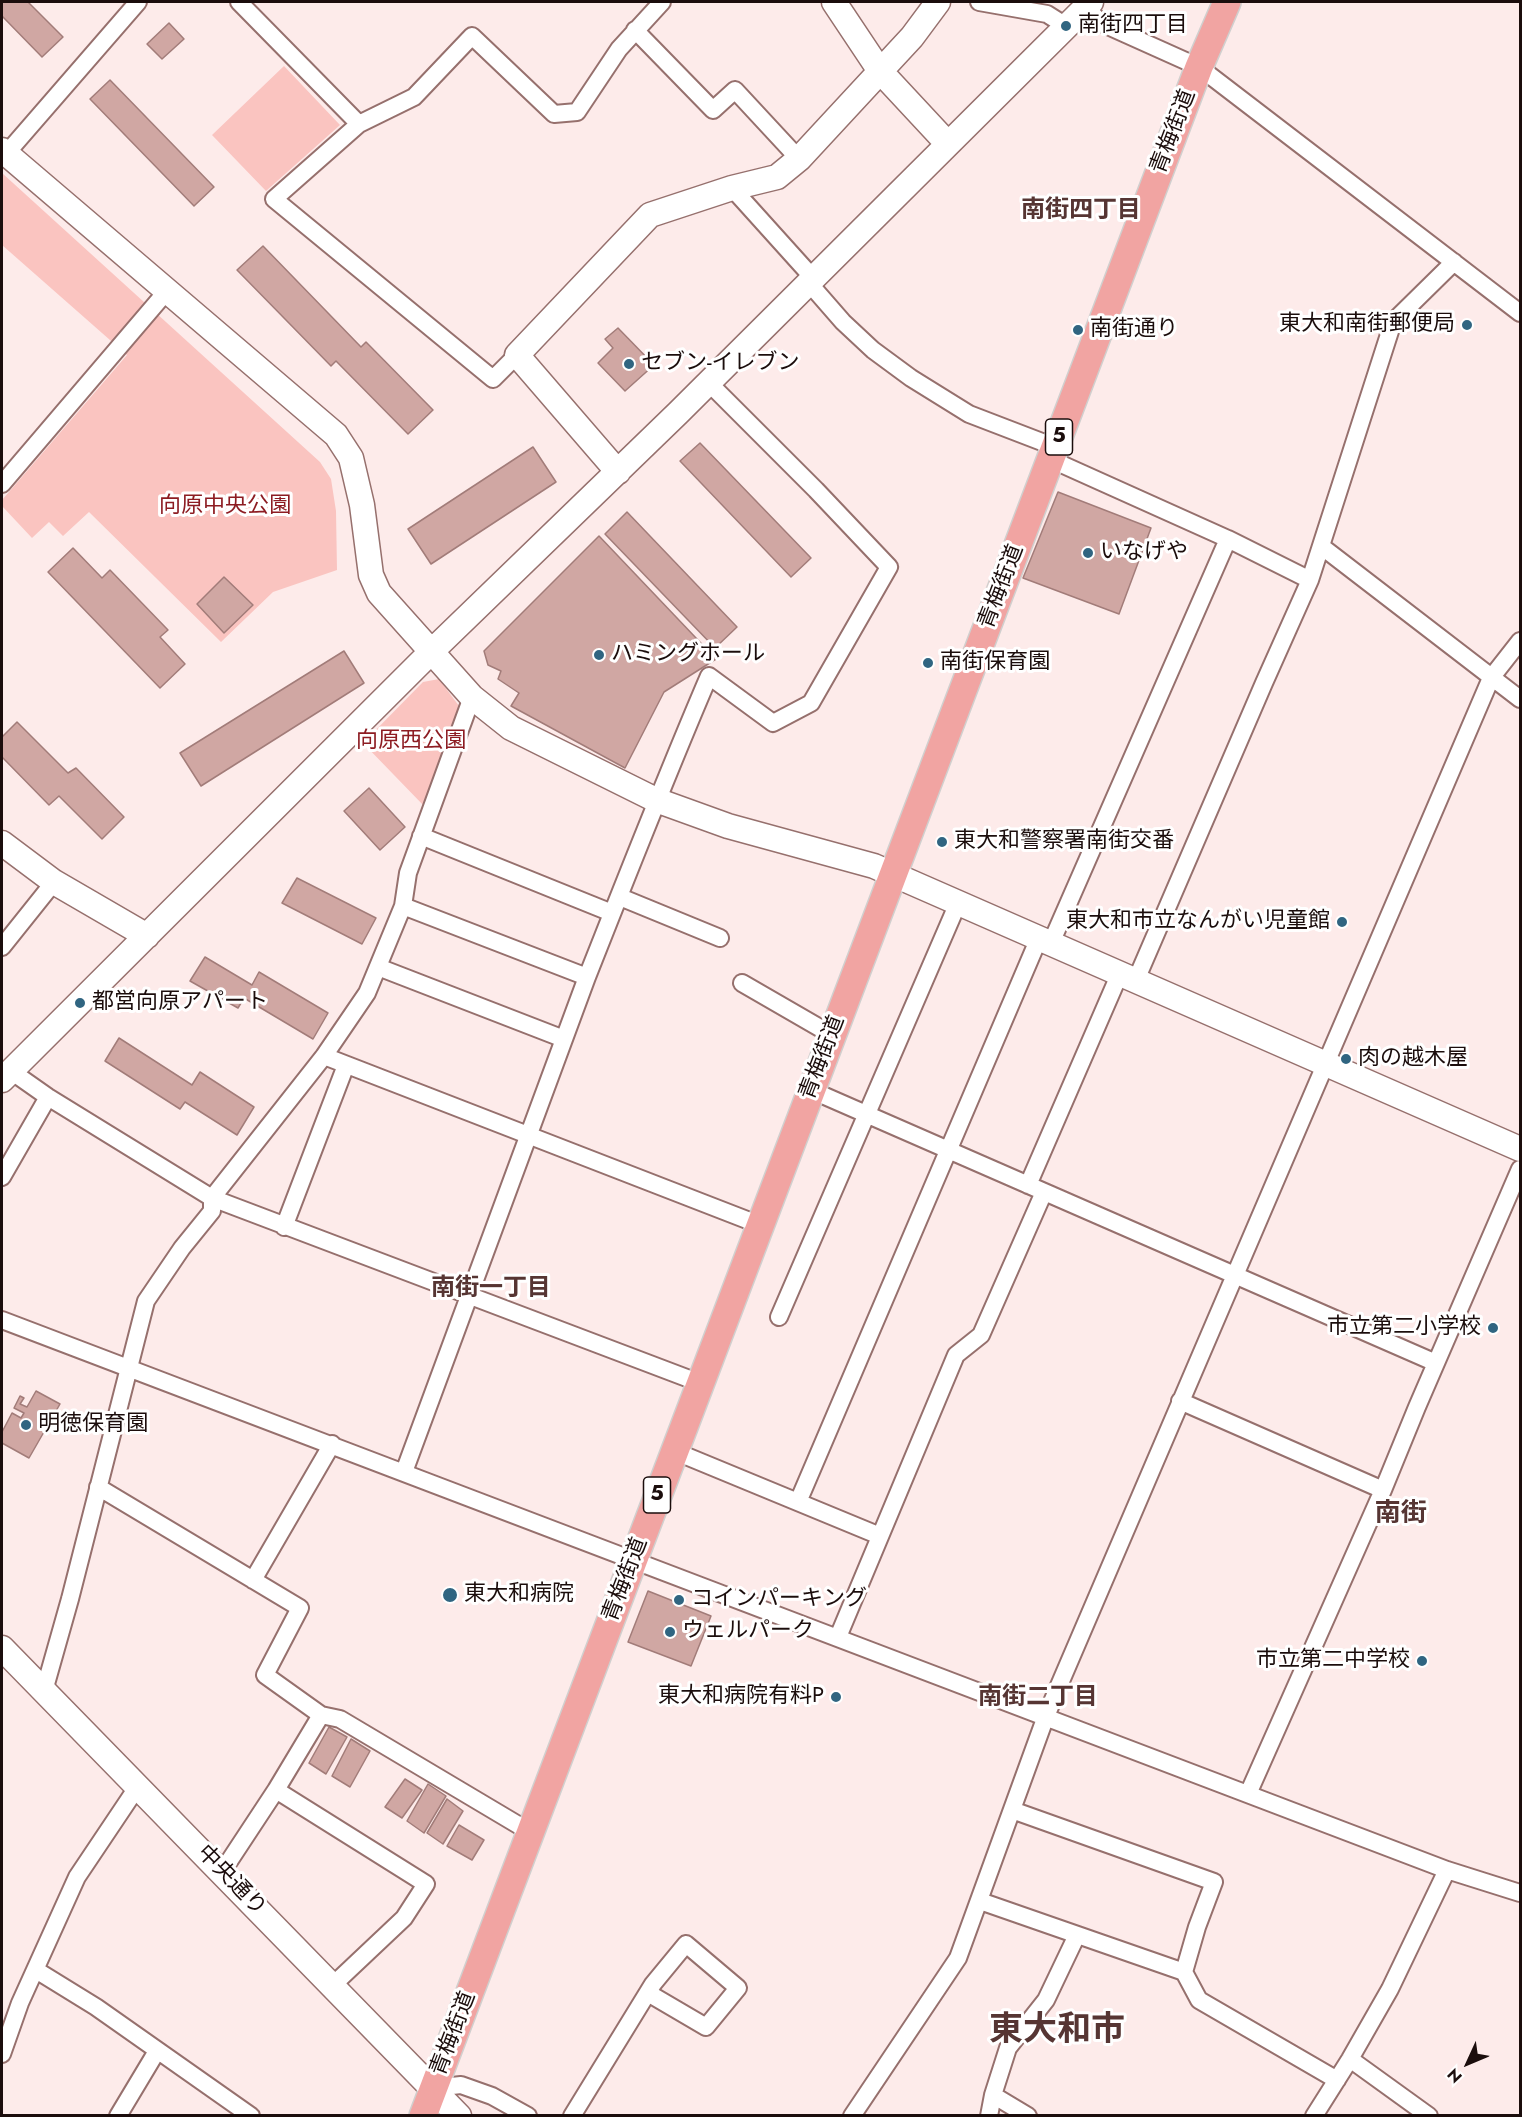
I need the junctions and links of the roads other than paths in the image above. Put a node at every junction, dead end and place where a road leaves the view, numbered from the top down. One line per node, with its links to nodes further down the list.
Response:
1 (138, 2): 15 (street)
2 (239, 2): 13 (street)
3 (662, 2): 10 (street)
4 (834, 2): 12 (street)
5 (938, 2): 12 (street)
6 (979, 2): 9 (street)
7 (1227, 2): 11 (main road, 青梅街道 / 5)
8 (1089, 4): 9 (street); 11 (street)
9 (1066, 26): 14 (street)
10 (635, 30): 13 (street); 16 (street)
11 (1199, 67): 18 (street); 24 (main road, 青梅街道 / 5)
12 (880, 71): 14 (street); 16 (street)
13 (359, 124): 22 (street)
14 (947, 143): 19 (street)
15 (4, 152): 20 (street)
16 (799, 159): 17 (street)
17 (732, 188): 19 (street); 22 (street)
18 (1454, 262): 21 (street); 28 (street)
19 (812, 281): 23 (street); 24 (street)
20 (166, 292): 26 (street); 31 (street)
21 (1521, 314)
22 (518, 355): 25 (street)
23 (708, 382): 25 (street); 35 (street)
24 (1053, 453): 27 (street); 38 (main road, 青梅街道 / 5)
25 (618, 472): 31 (street)
26 (2, 484)
27 (1228, 538): 29 (street); 46 (street)
28 (1321, 546): 29 (street); 32 (street)
29 (1310, 580): 50 (street)
30 (1521, 641): 32 (street)
31 (432, 651): 33 (street); 44 (street)
32 (1491, 678): 34 (street); 55 (street)
33 (472, 697): 35 (street); 36 (street)
34 (1521, 699)
35 (656, 800): 38 (street); 40 (street)
36 (421, 836): 42 (street); 43 (street)
37 (2, 843): 39 (street)
38 (893, 874): 41 (street); 52 (main road, 青梅街道 / 5)
39 (54, 882): 44 (street); 47 (street)
40 (620, 897): 43 (street); 45 (street)
41 (958, 903): 46 (street); 60 (street)
42 (403, 906): 48 (street); 49 (street)
43 (612, 913): 49 (street)
44 (147, 936): 57 (street)
45 (720, 938)
46 (1045, 940): 50 (street); 63 (street)
47 (2, 947)
48 (378, 967): 53 (street); 54 (street)
49 (587, 977): 53 (street)
50 (1128, 977): 55 (street); 66 (street)
51 (742, 983): 52 (street)
52 (832, 1035): 58 (main road, 青梅街道 / 5)
53 (564, 1039): 61 (street)
54 (324, 1056): 56 (street); 68 (street)
55 (1325, 1063): 62 (street); 71 (street)
56 (346, 1065): 61 (street); 70 (street)
57 (6, 1076): 59 (street)
58 (811, 1090): 60 (street); 69 (main road, 青梅街道 / 5)
59 (48, 1097): 65 (street); 68 (street)
60 (866, 1114): 63 (street); 73 (street)
61 (528, 1136): 69 (street); 72 (street)
62 (1521, 1149)
63 (948, 1150): 66 (street); 84 (street)
64 (1521, 1169): 75 (street)
65 (2, 1177)
66 (1028, 1185): 67 (street)
67 (1044, 1192): 71 (street); 85 (street)
68 (212, 1198): 70 (street); 76 (street)
69 (760, 1224): 77 (main road, 青梅街道 / 5)
70 (284, 1227): 72 (street)
71 (1234, 1275): 75 (street); 78 (street)
72 (469, 1297): 77 (street); 81 (street)
73 (779, 1317)
74 (2, 1320): 76 (street)
75 (1436, 1363): 83 (street)
76 (129, 1368): 79 (street); 82 (street)
77 (700, 1383): 80 (main road, 青梅街道 / 5)
78 (1180, 1401): 83 (street); 92 (street)
79 (332, 1444): 81 (street); 87 (street)
80 (674, 1451): 84 (street); 86 (main road, 青梅街道 / 5)
81 (404, 1472): 86 (street)
82 (98, 1487): 87 (street); 90 (street)
83 (1383, 1491): 95 (street)
84 (798, 1502): 85 (street)
85 (880, 1536): 88 (street)
86 (633, 1559): 88 (street); 97 (main road, 青梅街道 / 5)
87 (253, 1580): 91 (street)
88 (838, 1637): 92 (street)
89 (5, 1658): 90 (street, 中央通り)
90 (44, 1691): 93 (street, 中央通り)
91 (321, 1715): 94 (street); 97 (street)
92 (1046, 1716): 95 (street); 96 (street)
93 (138, 1786): 99 (street, 中央通り); 103 (street)
94 (276, 1790): 99 (street); 105 (street)
95 (1248, 1794): 98 (street)
96 (1012, 1810): 101 (street); 104 (street)
97 (530, 1832): 111 (main road, 青梅街道 / 5)
98 (1447, 1870): 100 (street); 109 (street)
99 (222, 1872): 105 (street, 中央通り)
100 (1521, 1893)
101 (980, 1901): 102 (street); 119 (street)
102 (1077, 1935): 104 (street); 112 (street)
103 (36, 1970): 107 (street); 108 (street)
104 (1184, 1972): 110 (street)
105 (333, 1985): 111 (street, 中央通り)
106 (648, 1993): 106 (street); 118 (street)
107 (157, 2051): 113 (street); 114 (street)
108 (2, 2054)
109 (1350, 2059): 110 (street); 123 (street)
110 (1337, 2080): 122 (street)
111 (433, 2088): 115 (main road, 青梅街道 / 5); 116 (street, 中央通り); 117 (street)
112 (993, 2095): 120 (street); 121 (street)
113 (118, 2115)
114 (251, 2115)
115 (423, 2115)
116 (459, 2115)
117 (528, 2115)
118 (572, 2115)
119 (852, 2115)
120 (989, 2115)
121 (1028, 2115)
122 (1314, 2115)
123 (1429, 2115)

